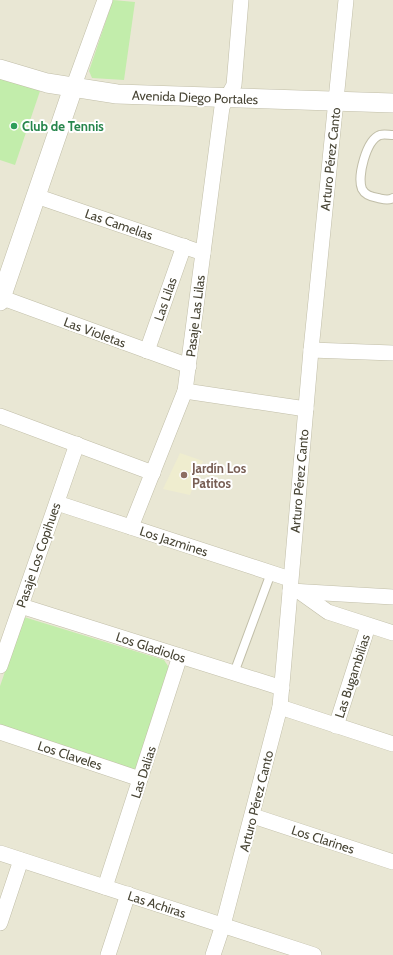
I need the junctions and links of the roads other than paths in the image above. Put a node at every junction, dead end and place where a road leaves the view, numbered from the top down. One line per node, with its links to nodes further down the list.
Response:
1 (105, 0): 5 (street)
2 (241, 0): 6 (street, Pasaje Las Lilas)
3 (346, 0): 7 (street, Arturo Pérez Canto)
4 (0, 69): 5 (street, Avenida Diego Portales)
5 (73, 88): 6 (street, Avenida Diego Portales); 10 (street)
6 (227, 98): 7 (street, Avenida Diego Portales); 13 (street, Pasaje Las Lilas)
7 (336, 102): 8 (street, Avenida Diego Portales); 15 (street, Arturo Pérez Canto)
8 (393, 103)
9 (393, 135): 11 (lane)
10 (36, 196): 12 (street, Las Camelias); 14 (street)
11 (393, 198)
12 (184, 246): 13 (street, Las Camelias); 16 (street, Las Lilas)
13 (203, 253): 18 (street, Pasaje Las Lilas)
14 (0, 299): 16 (street, Las Violetas)
15 (311, 350): 17 (street); 20 (street, Arturo Pérez Canto)
16 (147, 351): 18 (street, Las Violetas)
17 (393, 353)
18 (189, 366): 19 (street, Pasaje Las Lilas)
19 (185, 391): 20 (street); 23 (street, Pasaje Las Lilas)
20 (306, 409): 27 (street, Arturo Pérez Canto)
21 (0, 416): 22 (street)
22 (77, 444): 23 (street); 24 (street, Pasaje Los Copihues)
23 (153, 472): 25 (street, Pasaje Las Lilas)
24 (57, 503): 25 (street, Los Jazmines); 29 (street, Pasaje Los Copihues)
25 (131, 527): 26 (street, Los Jazmines)
26 (271, 573): 27 (street, Los Jazmines); 34 (lane)
27 (293, 587): 28 (street); 30 (street, Los Jazmines); 35 (street, Arturo Pérez Canto)
28 (393, 597)
29 (21, 606): 32 (street, Los Gladiolos); 33 (street, Pasaje Los Copihues)
30 (368, 626): 31 (street, Los Jazmines); 37 (street, Las Bugambilias)
31 (393, 633)
32 (180, 656): 34 (street, Los Gladiolos); 40 (street, Las Dalias)
33 (0, 666)
34 (234, 673): 35 (street, Los Gladiolos)
35 (282, 688): 36 (street, Arturo Pérez Canto)
36 (280, 708): 37 (street); 41 (street, Arturo Pérez Canto)
37 (336, 726): 39 (street)
38 (0, 732): 40 (street, Los Claveles)
39 (393, 744)
40 (140, 779): 45 (street, Las Dalias)
41 (253, 816): 44 (street, Los Clarines); 48 (street, Arturo Pérez Canto)
42 (0, 853): 43 (street, Las Achiras)
43 (21, 860): 45 (street, Las Achiras); 47 (street)
44 (393, 862)
45 (105, 887): 46 (street, Las Achiras)
46 (128, 894): 48 (street, Las Achiras); 49 (street)
47 (0, 923)
48 (223, 926): 50 (street, Arturo Pérez Canto); 51 (street, Las Achiras)
49 (108, 955)
50 (213, 955)
51 (314, 955)

